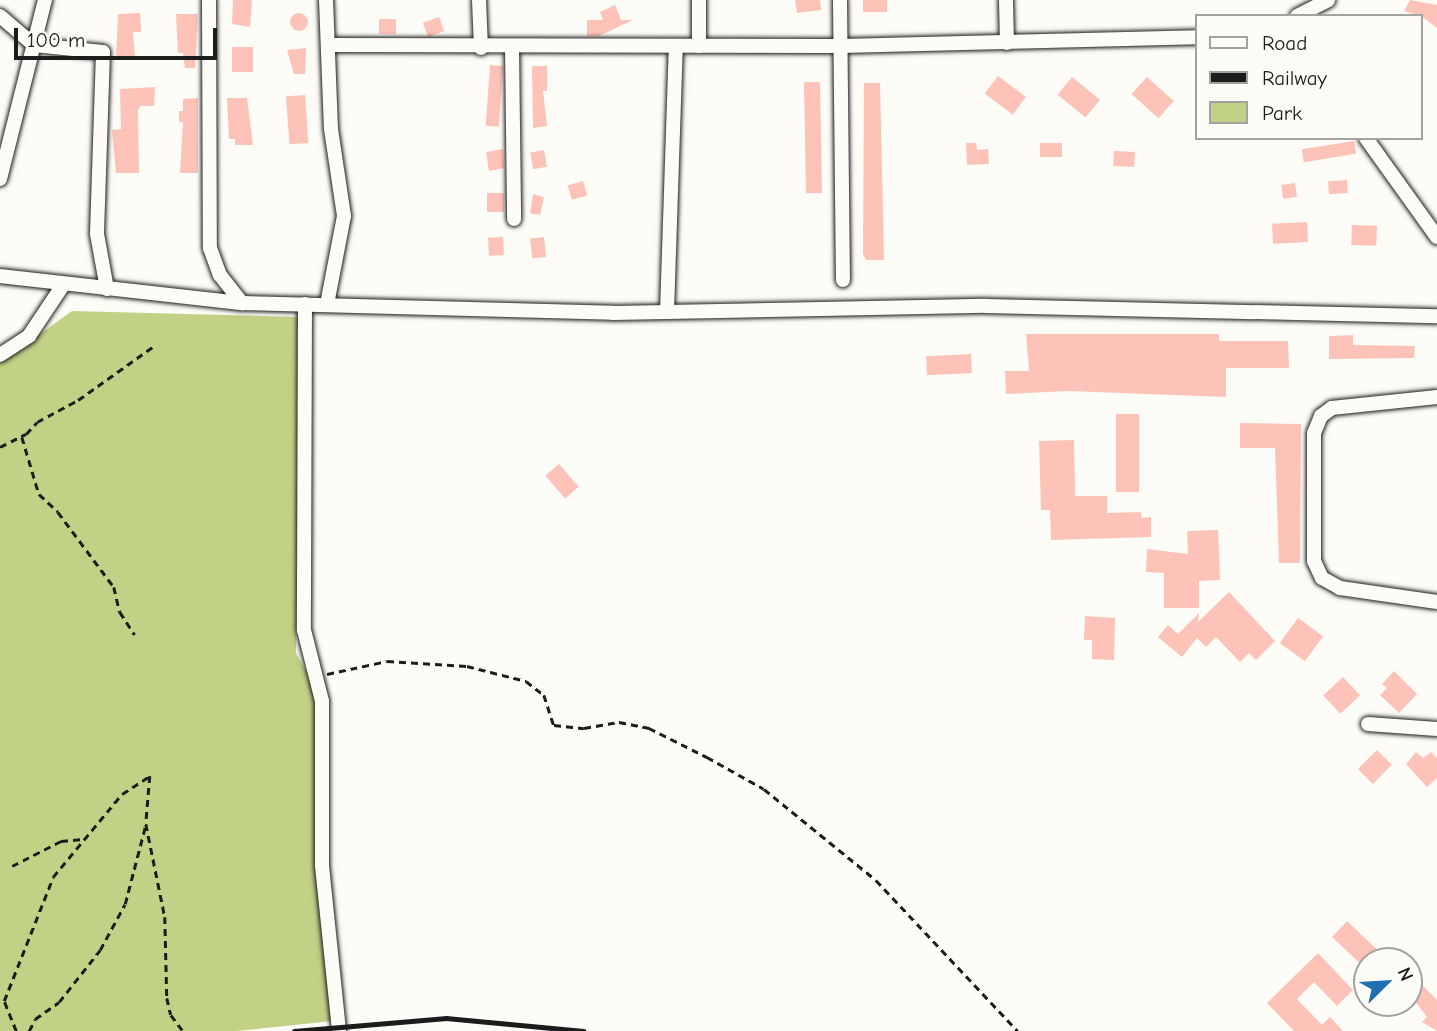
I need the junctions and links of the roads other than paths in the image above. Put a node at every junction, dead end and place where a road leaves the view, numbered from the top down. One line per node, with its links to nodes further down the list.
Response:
1 (45, 0): 13 (street)
2 (209, 0): 28 (street)
3 (326, 0): 14 (street)
4 (480, 0): 19 (street)
5 (699, 0): 17 (street)
6 (840, 0): 18 (street)
7 (1006, 0): 12 (street)
8 (1328, 0): 9 (street)
9 (1301, 14)
10 (0, 16): 13 (street)
11 (1196, 37): 12 (street)
12 (1007, 43): 18 (street)
13 (34, 45): 21 (street); 27 (street)
14 (328, 45): 19 (street); 30 (street)
15 (512, 46): 16 (street); 19 (street); 22 (street)
16 (676, 46): 17 (street); 31 (street)
17 (699, 46): 18 (street)
18 (841, 46): 25 (street)
19 (481, 48)
20 (1367, 140): 23 (street)
21 (0, 179)
22 (514, 219)
23 (1437, 237)
24 (0, 276): 26 (street)
25 (843, 280)
26 (63, 285): 27 (street); 33 (street)
27 (107, 289): 28 (street)
28 (242, 303): 29 (street)
29 (305, 304): 30 (street); 38 (street)
30 (327, 304): 31 (street)
31 (667, 312): 32 (street)
32 (1437, 316)
33 (0, 355)
34 (1437, 397): 35 (street)
35 (1437, 602)
36 (1367, 724): 37 (street)
37 (1437, 729)
38 (338, 1031)

